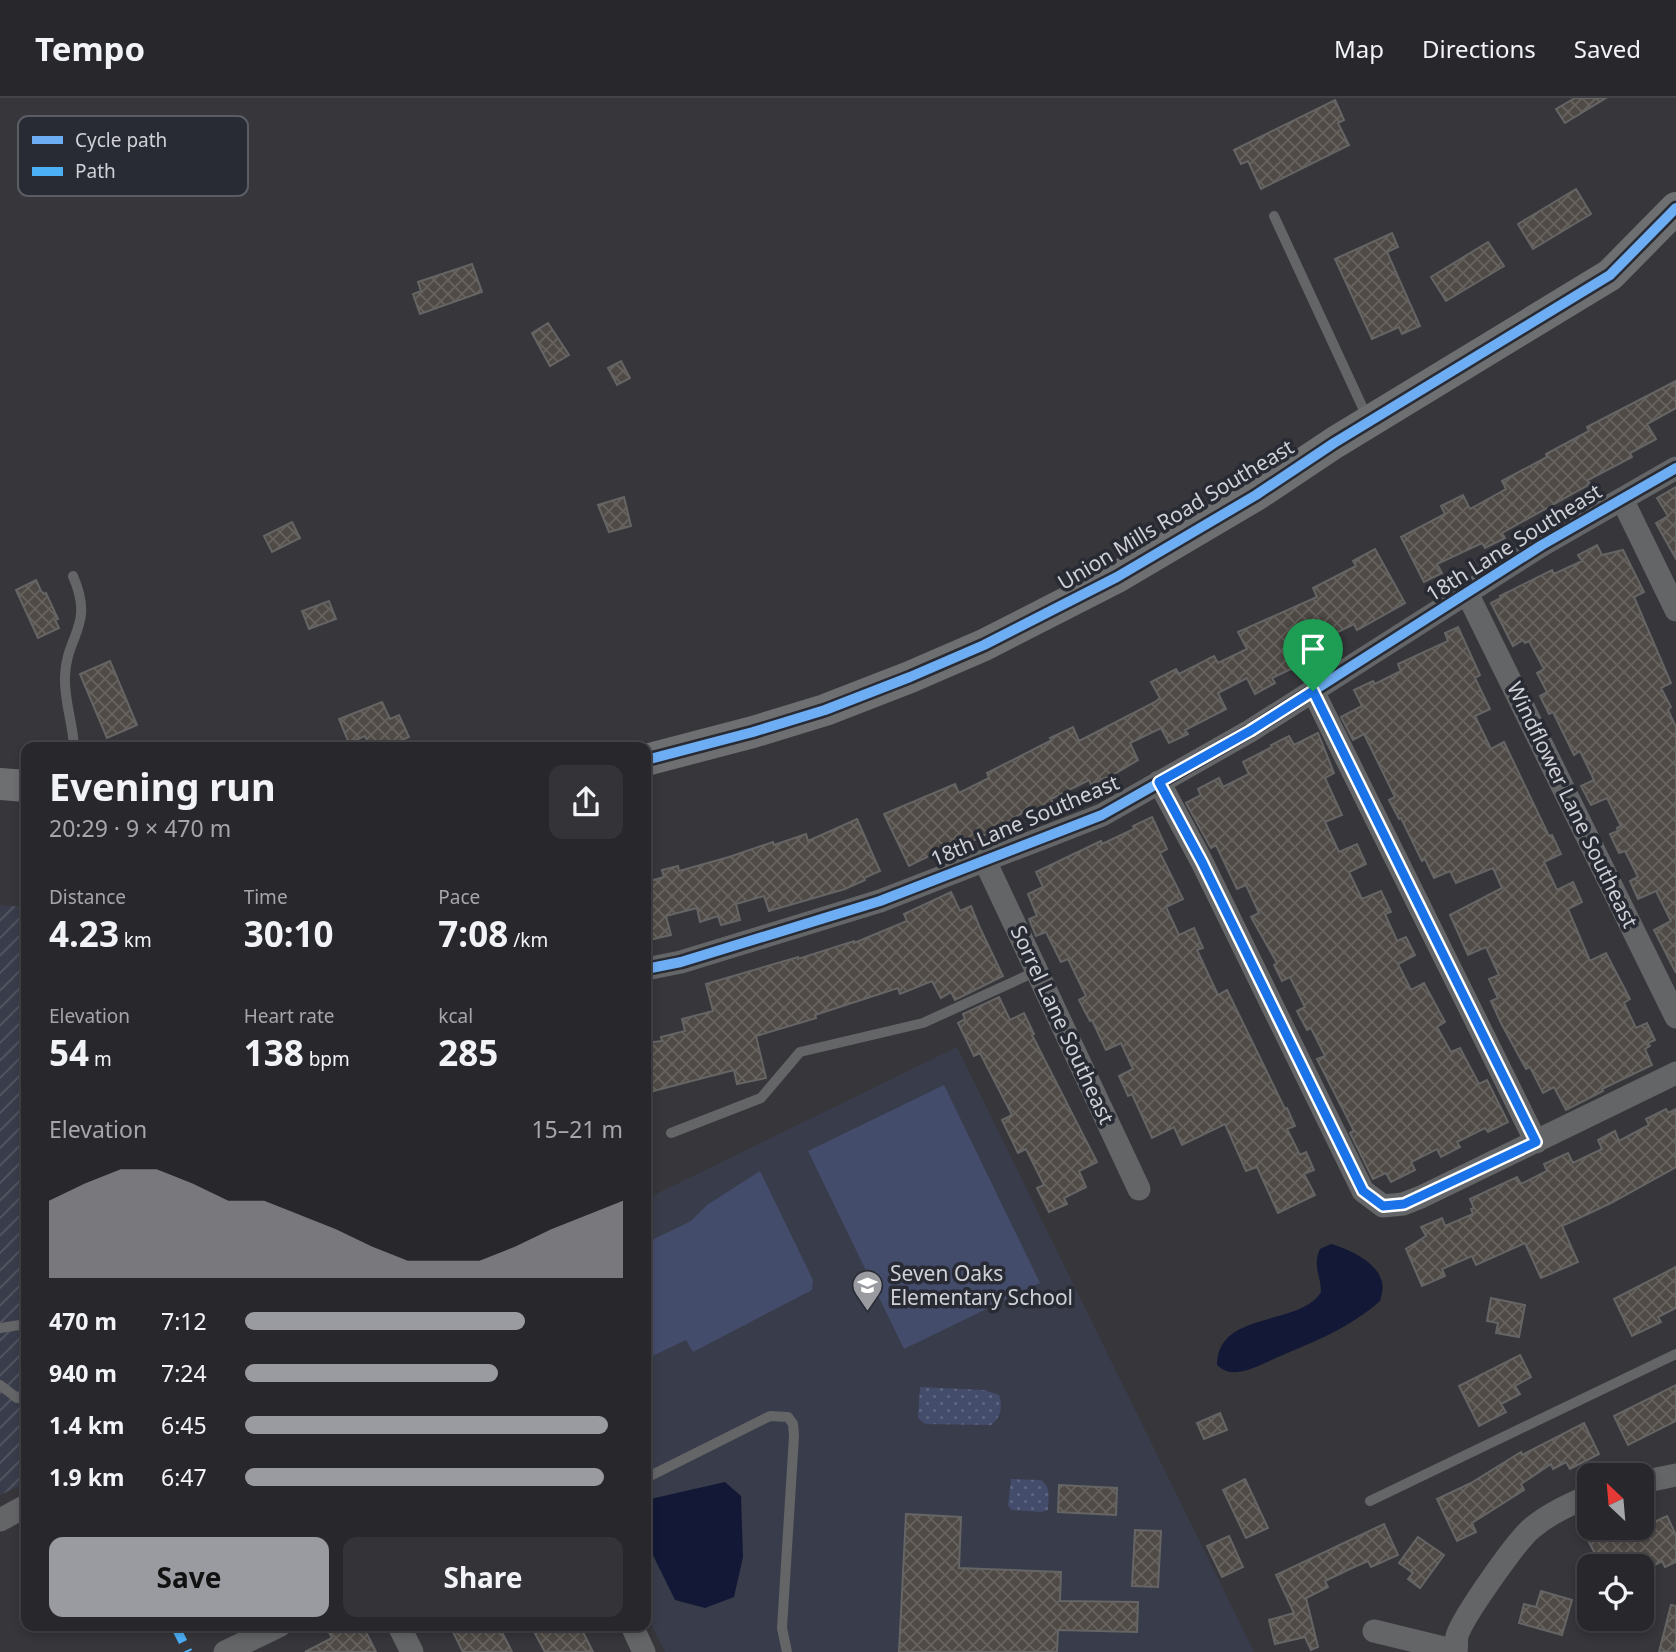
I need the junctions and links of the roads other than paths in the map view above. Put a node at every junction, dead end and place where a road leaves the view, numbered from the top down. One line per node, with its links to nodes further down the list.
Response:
1 (1676, 208): 3 (street, Union Mills Road Southeast)
2 (1274, 216): 3 (lane)
3 (1369, 421): 11 (street, Union Mills Road Southeast)
4 (1676, 468): 5 (street, 18th Lane Southeast)
5 (1622, 499): 7 (street, 18th Lane Southeast); 8 (street)
6 (73, 576): 10 (lane)
7 (1466, 593): 9 (street, 18th Lane Southeast); 18 (street, Windflower Lane Southeast)
8 (1676, 610)
9 (1313, 691): 12 (street, 18th Lane Southeast); 21 (street)
10 (74, 742)
11 (651, 759)
12 (1159, 782): 15 (street, 18th Lane Southeast); 21 (street)
13 (0, 784): 14 (street)
14 (21, 786)
15 (985, 861): 16 (street, 18th Lane Southeast); 17 (street, Sorrel Lane Southeast)
16 (651, 968)
17 (1037, 971): 20 (lane); 22 (street, Sorrel Lane Southeast)
18 (1676, 1017)
19 (1676, 1073): 21 (street)
20 (671, 1133)
21 (1536, 1142)
22 (1139, 1189)
23 (21, 1325): 24 (lane)
24 (0, 1328)
25 (1676, 1354): 31 (lane)
26 (0, 1385): 27 (lane)
27 (21, 1398)
28 (1676, 1475): 30 (street)
29 (651, 1476): 42 (lane)
30 (1654, 1480)
31 (1370, 1501)
32 (1577, 1501): 43 (street)
33 (21, 1509): 34 (street)
34 (0, 1520)
35 (269, 1631): 39 (street)
36 (402, 1631): 40 (street)
37 (634, 1631): 41 (street)
38 (1374, 1631): 43 (street)
39 (225, 1652)
40 (412, 1652)
41 (644, 1652)
42 (787, 1652)
43 (1456, 1652)

